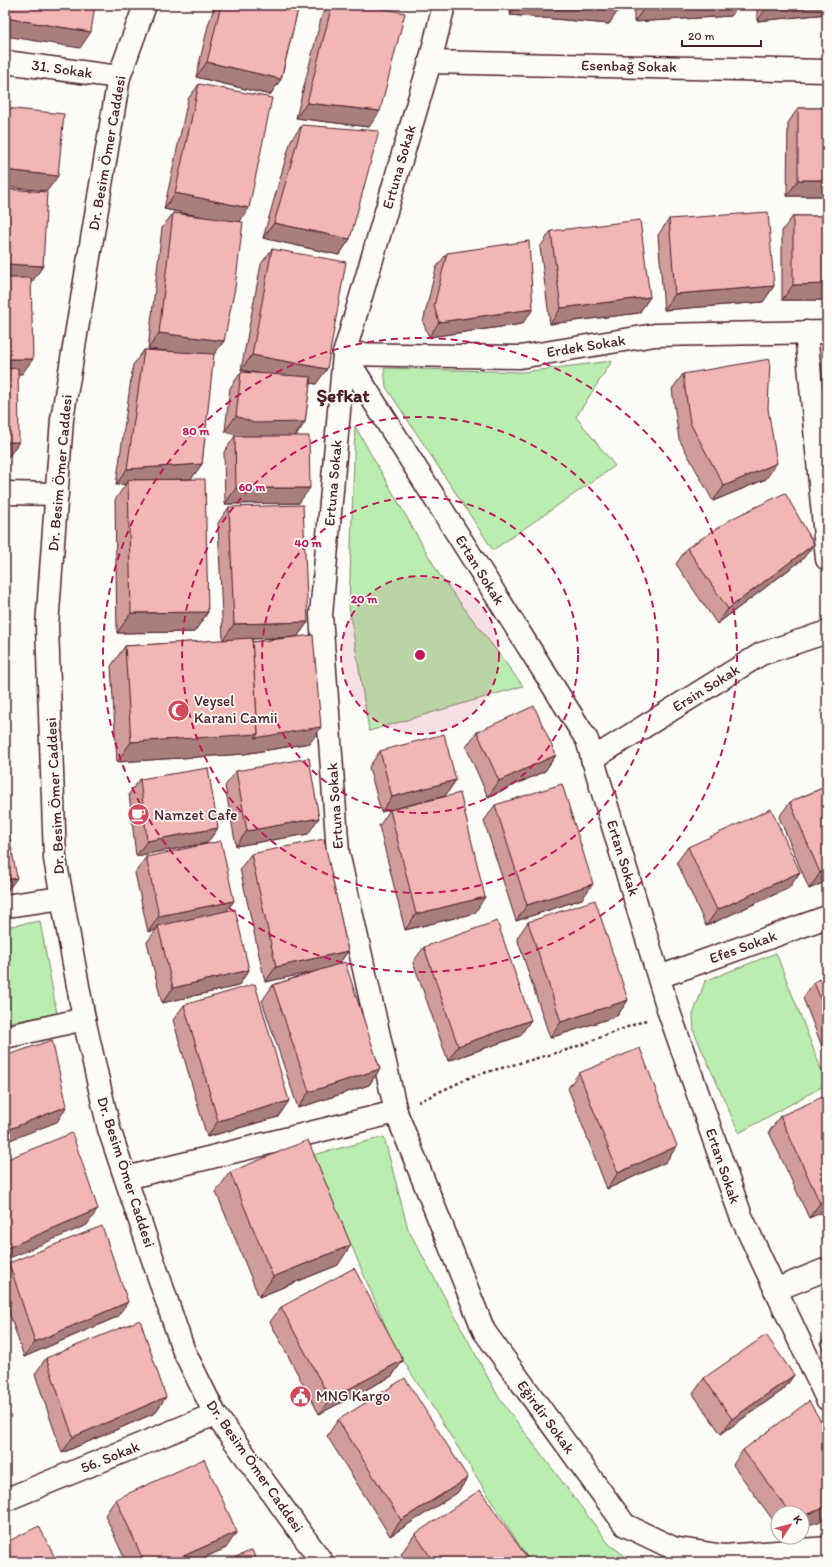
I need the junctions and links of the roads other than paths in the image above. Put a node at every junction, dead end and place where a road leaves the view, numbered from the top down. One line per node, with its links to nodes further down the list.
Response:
1 (145, 5): 6 (street, Dr. Besim Ömer Caddesi)
2 (444, 5): 4 (street, Ertuna Sokak)
3 (5, 62): 6 (street, 31. Sokak)
4 (430, 62): 5 (street, Esenbağ Sokak); 8 (street, Ertuna Sokak)
5 (827, 71)
6 (119, 77): 10 (street, Dr. Besim Ömer Caddesi)
7 (816, 332): 8 (street, Erdek Sokak); 11 (street)
8 (344, 354): 13 (street, Ertan Sokak); 20 (street, Ertuna Sokak)
9 (5, 493): 10 (street)
10 (57, 494): 14 (street, Dr. Besim Ömer Caddesi)
11 (827, 559)
12 (827, 632): 13 (street, Ersin Sokak)
13 (592, 759): 17 (street, Ertan Sokak)
14 (62, 898): 15 (street); 18 (street, Dr. Besim Ömer Caddesi)
15 (5, 906)
16 (827, 917): 17 (street, Efes Sokak)
17 (660, 977): 23 (street, Ertan Sokak)
18 (84, 1019): 19 (street); 21 (street, Dr. Besim Ömer Caddesi)
19 (5, 1037)
20 (396, 1112): 21 (street); 27 (street, Eğirdir Sokak)
21 (126, 1178): 25 (street, Dr. Besim Ömer Caddesi)
22 (827, 1269): 23 (street)
23 (775, 1290): 24 (street, Ertan Sokak)
24 (827, 1398)
25 (215, 1414): 26 (street, 56. Sokak); 28 (street, Dr. Besim Ömer Caddesi)
26 (5, 1500)
27 (827, 1548)
28 (322, 1562)

